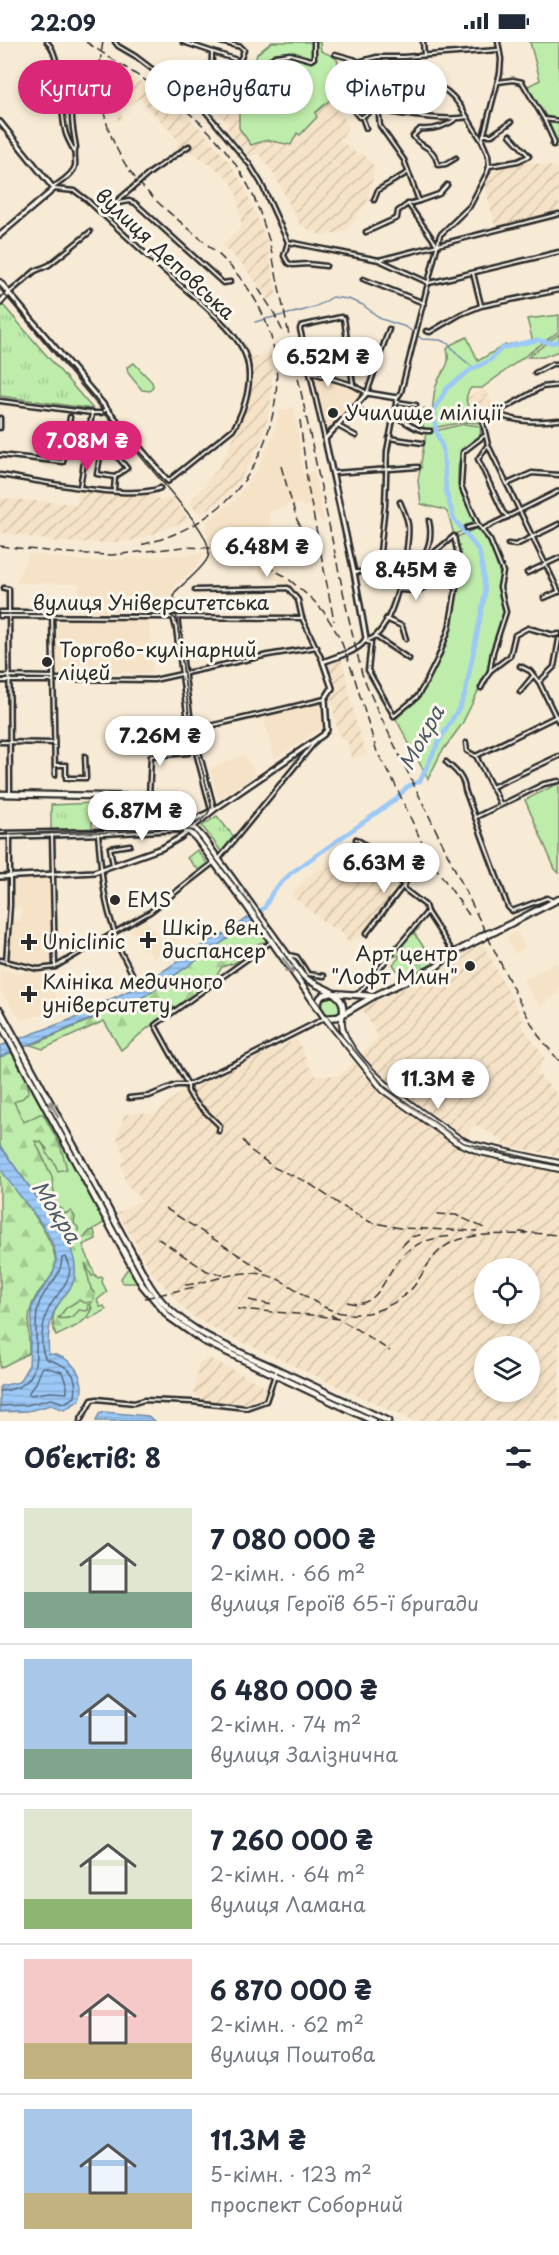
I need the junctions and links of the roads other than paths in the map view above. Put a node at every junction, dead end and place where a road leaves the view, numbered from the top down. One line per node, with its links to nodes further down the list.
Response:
1 (47, 42): 42 (street)
2 (115, 42): 20 (street)
3 (183, 42): 9 (street)
4 (221, 42): 14 (street)
5 (314, 42): 16 (street)
6 (423, 42): 11 (street)
7 (498, 42): 8 (street)
8 (499, 50): 11 (street); 21 (street)
9 (212, 52): 12 (street); 13 (street)
10 (335, 54): 18 (street)
11 (424, 55): 19 (street)
12 (212, 60)
13 (232, 60)
14 (240, 60)
15 (270, 60): 17 (street)
16 (306, 60)
17 (306, 60)
18 (352, 60)
19 (364, 60)
20 (145, 64)
21 (498, 82): 32 (street); 37 (street)
22 (447, 91): 30 (street)
23 (71, 114): 42 (street)
24 (208, 114): 57 (street)
25 (356, 114): 29 (street)
26 (367, 114): 29 (street)
27 (379, 114): 45 (street)
28 (393, 114): 31 (street)
29 (362, 117): 36 (street)
30 (467, 117): 31 (street); 39 (street)
31 (456, 119): 43 (street)
32 (544, 119): 33 (street); 40 (street)
33 (559, 121)
34 (0, 122): 47 (street)
35 (511, 122): 37 (street)
36 (366, 128)
37 (483, 135): 39 (street)
38 (510, 135): 44 (street)
39 (482, 141): 44 (street)
40 (553, 145)
41 (189, 146): 50 (street, bridge)
42 (74, 152): 47 (street)
43 (456, 158)
44 (489, 166): 58 (street)
45 (408, 173): 48 (street); 49 (street)
46 (447, 185): 49 (street)
47 (54, 188): 52 (street, вулиця Деповська); 56 (street)
48 (374, 200)
49 (418, 201): 51 (street)
50 (113, 204): 52 (street); 65 (street)
51 (408, 204): 55 (street); 58 (street)
52 (102, 214): 111 (street, вулиця Деповська)
53 (559, 216): 58 (street)
54 (90, 232): 68 (street)
55 (366, 232)
56 (0, 235)
57 (288, 242): 60 (street); 61 (street)
58 (437, 245): 60 (street); 66 (street)
59 (559, 252): 62 (street)
60 (379, 260): 66 (street)
61 (326, 266)
62 (473, 273): 66 (street); 71 (street)
63 (363, 279): 70 (street)
64 (0, 282): 68 (main road)
65 (230, 282)
66 (429, 283): 70 (street)
67 (559, 290): 71 (street)
68 (9, 293): 69 (main road); 83 (street)
69 (0, 303)
70 (424, 303): 80 (street)
71 (481, 306): 73 (street)
72 (389, 329): 79 (street)
73 (426, 331)
74 (559, 364): 76 (street)
75 (310, 372): 77 (street); 77 (street); 99 (street)
76 (535, 373)
77 (353, 385): 79 (street)
78 (559, 385): 86 (street)
79 (367, 393): 80 (street); 84 (street)
80 (397, 400): 82 (street); 88 (street)
81 (0, 401): 85 (street)
82 (417, 405)
83 (107, 409): 85 (street); 111 (street)
84 (350, 411): 88 (street); 92 (street)
85 (92, 412): 91 (street)
86 (496, 413): 90 (street); 96 (street)
87 (70, 417): 97 (street)
88 (394, 417): 94 (street); 98 (street)
89 (0, 418): 93 (street)
90 (559, 420)
91 (90, 425): 100 (street); 101 (street)
92 (336, 425): 95 (street); 99 (street)
93 (0, 428)
94 (430, 431)
95 (356, 436)
96 (484, 436): 103 (street); 123 (street)
97 (67, 438): 101 (street); 104 (street)
98 (389, 438): 102 (street); 106 (street)
99 (325, 439): 107 (street)
100 (104, 440): 110 (street); 110 (street)
101 (88, 441): 114 (street)
102 (422, 443)
103 (488, 445): 113 (street); 120 (street)
104 (0, 455)
105 (418, 467): 106 (street)
106 (386, 469): 107 (street); 131 (street)
107 (334, 473): 133 (street)
108 (558, 475): 112 (street); 113 (street)
109 (0, 476): 114 (street)
110 (115, 477): 116 (street)
111 (168, 481)
112 (559, 481)
113 (507, 484): 119 (street)
114 (80, 487): 116 (street)
115 (160, 488): 116 (street)
116 (113, 491)
117 (559, 491): 119 (street)
118 (400, 502): 132 (street)
119 (520, 510): 120 (street); 126 (street)
120 (508, 517): 125 (street)
121 (429, 521): 130 (street)
122 (559, 524): 126 (street)
123 (478, 525): 124 (street); 125 (street)
124 (467, 528)
125 (483, 529): 158 (street)
126 (533, 537): 127 (street); 129 (street)
127 (508, 544)
128 (559, 558): 129 (street)
129 (546, 564): 134 (street); 139 (street)
130 (418, 566): 132 (street); 152 (street)
131 (378, 571): 132 (street); 133 (street)
132 (402, 571): 138 (street)
133 (354, 572): 152 (street)
134 (526, 573)
135 (426, 586): 138 (street)
136 (4, 588): 142 (street)
137 (195, 590): 146 (street)
138 (399, 590): 147 (street)
139 (559, 591): 140 (street)
140 (544, 598)
141 (0, 614): 142 (street, вулиця Університетська)
142 (9, 614): 143 (street, вулиця Університетська); 161 (street)
143 (52, 614): 144 (street, вулиця Університетська); 162 (street)
144 (172, 617): 145 (street, вулиця Університетська); 159 (street)
145 (177, 617): 146 (street, вулиця Університетська); 159 (street)
146 (302, 618): 153 (street)
147 (386, 619): 149 (street); 150 (street)
148 (559, 634): 158 (street)
149 (376, 637): 152 (street); 154 (street)
150 (406, 639)
151 (559, 639): 155 (street)
152 (365, 641): 156 (street)
153 (317, 648): 156 (street); 159 (street)
154 (409, 659)
155 (558, 660): 168 (street)
156 (323, 662): 171 (street)
157 (520, 666): 163 (street)
158 (490, 671): 169 (street)
159 (183, 675): 164 (street); 174 (street)
160 (0, 676): 161 (street)
161 (9, 676): 162 (street); 166 (street)
162 (53, 676): 167 (street)
163 (533, 676): 168 (street); 170 (street)
164 (57, 679)
165 (0, 681): 166 (street)
166 (9, 681): 167 (street); 176 (street)
167 (53, 681): 178 (street)
168 (539, 682): 172 (street)
169 (481, 688)
170 (520, 692)
171 (325, 699): 174 (street); 177 (street)
172 (557, 716): 173 (street); 182 (street)
173 (559, 723)
174 (192, 730): 194 (street)
175 (0, 742): 176 (street)
176 (10, 742): 178 (street); 190 (street)
177 (315, 742): 194 (street); 205 (street)
178 (55, 743): 185 (street)
179 (466, 743): 182 (street)
180 (188, 753): 191 (street)
181 (86, 756): 185 (street)
182 (476, 756): 188 (street)
183 (559, 756): 188 (street)
184 (446, 762): 195 (street)
185 (55, 765): 186 (street)
186 (55, 775)
187 (559, 781): 193 (street)
188 (492, 787): 193 (street)
189 (0, 794): 190 (main road)
190 (10, 794): 191 (main road)
191 (149, 797): 192 (main road)
192 (160, 805): 196 (main road); 197 (main road)
193 (501, 805): 195 (street)
194 (211, 811): 197 (street)
195 (476, 817): 216 (street)
196 (182, 826): 197 (street); 198 (main road); 199 (street)
197 (191, 826): 198 (street); 205 (main road)
198 (188, 832): 199 (street); 206 (main road); 208 (street)
199 (98, 833): 200 (street); 209 (street)
200 (52, 834): 202 (street); 212 (street)
201 (0, 835): 202 (street)
202 (10, 835): 214 (street)
203 (356, 839): 211 (street)
204 (130, 845): 208 (street)
205 (219, 859): 206 (street); 217 (main road)
206 (214, 863): 217 (main road); 220 (street)
207 (417, 863): 211 (street)
208 (113, 865): 209 (street)
209 (101, 870): 212 (street); 220 (street)
210 (389, 873): 215 (street)
211 (411, 873): 215 (street)
212 (52, 875): 214 (street); 227 (street)
213 (0, 877): 214 (street)
214 (9, 877): 226 (street)
215 (404, 885): 218 (street); 221 (street)
216 (556, 901): 232 (main road)
217 (249, 903): 219 (main road)
218 (427, 912): 223 (street); 231 (street)
219 (262, 923): 222 (main road); 224 (main road)
220 (113, 934): 227 (street); 229 (street)
221 (366, 934)
222 (272, 941): 233 (main road, one-way to 233); 239 (street)
223 (451, 949)
224 (290, 956): 228 (street); 230 (main road)
225 (0, 960): 226 (street)
226 (6, 962): 227 (street)
227 (55, 967)
228 (324, 976)
229 (135, 981)
230 (332, 993): 231 (main road); 233 (main road); 235 (main road)
231 (356, 996): 232 (main road)
232 (374, 996): 235 (main road)
233 (317, 1008): 236 (main road)
234 (0, 1010): 237 (main road)
235 (343, 1013): 236 (main road); 242 (main road)
236 (325, 1018): 239 (street); 242 (main road)
237 (8, 1024): 238 (main road); 245 (main road, one-way to 237)
238 (1, 1026): 246 (main road)
239 (188, 1085): 240 (street); 241 (street)
240 (129, 1098)
241 (219, 1131)
242 (469, 1146): 243 (main road); 244 (main road)
243 (559, 1163)
244 (559, 1169)
245 (113, 1218): 246 (main road); 247 (main road)
246 (107, 1221): 247 (main road)
247 (115, 1229): 248 (main road)
248 (276, 1372): 249 (street); 250 (main road); 251 (main road)
249 (80, 1421)
250 (373, 1421)
251 (388, 1421)

